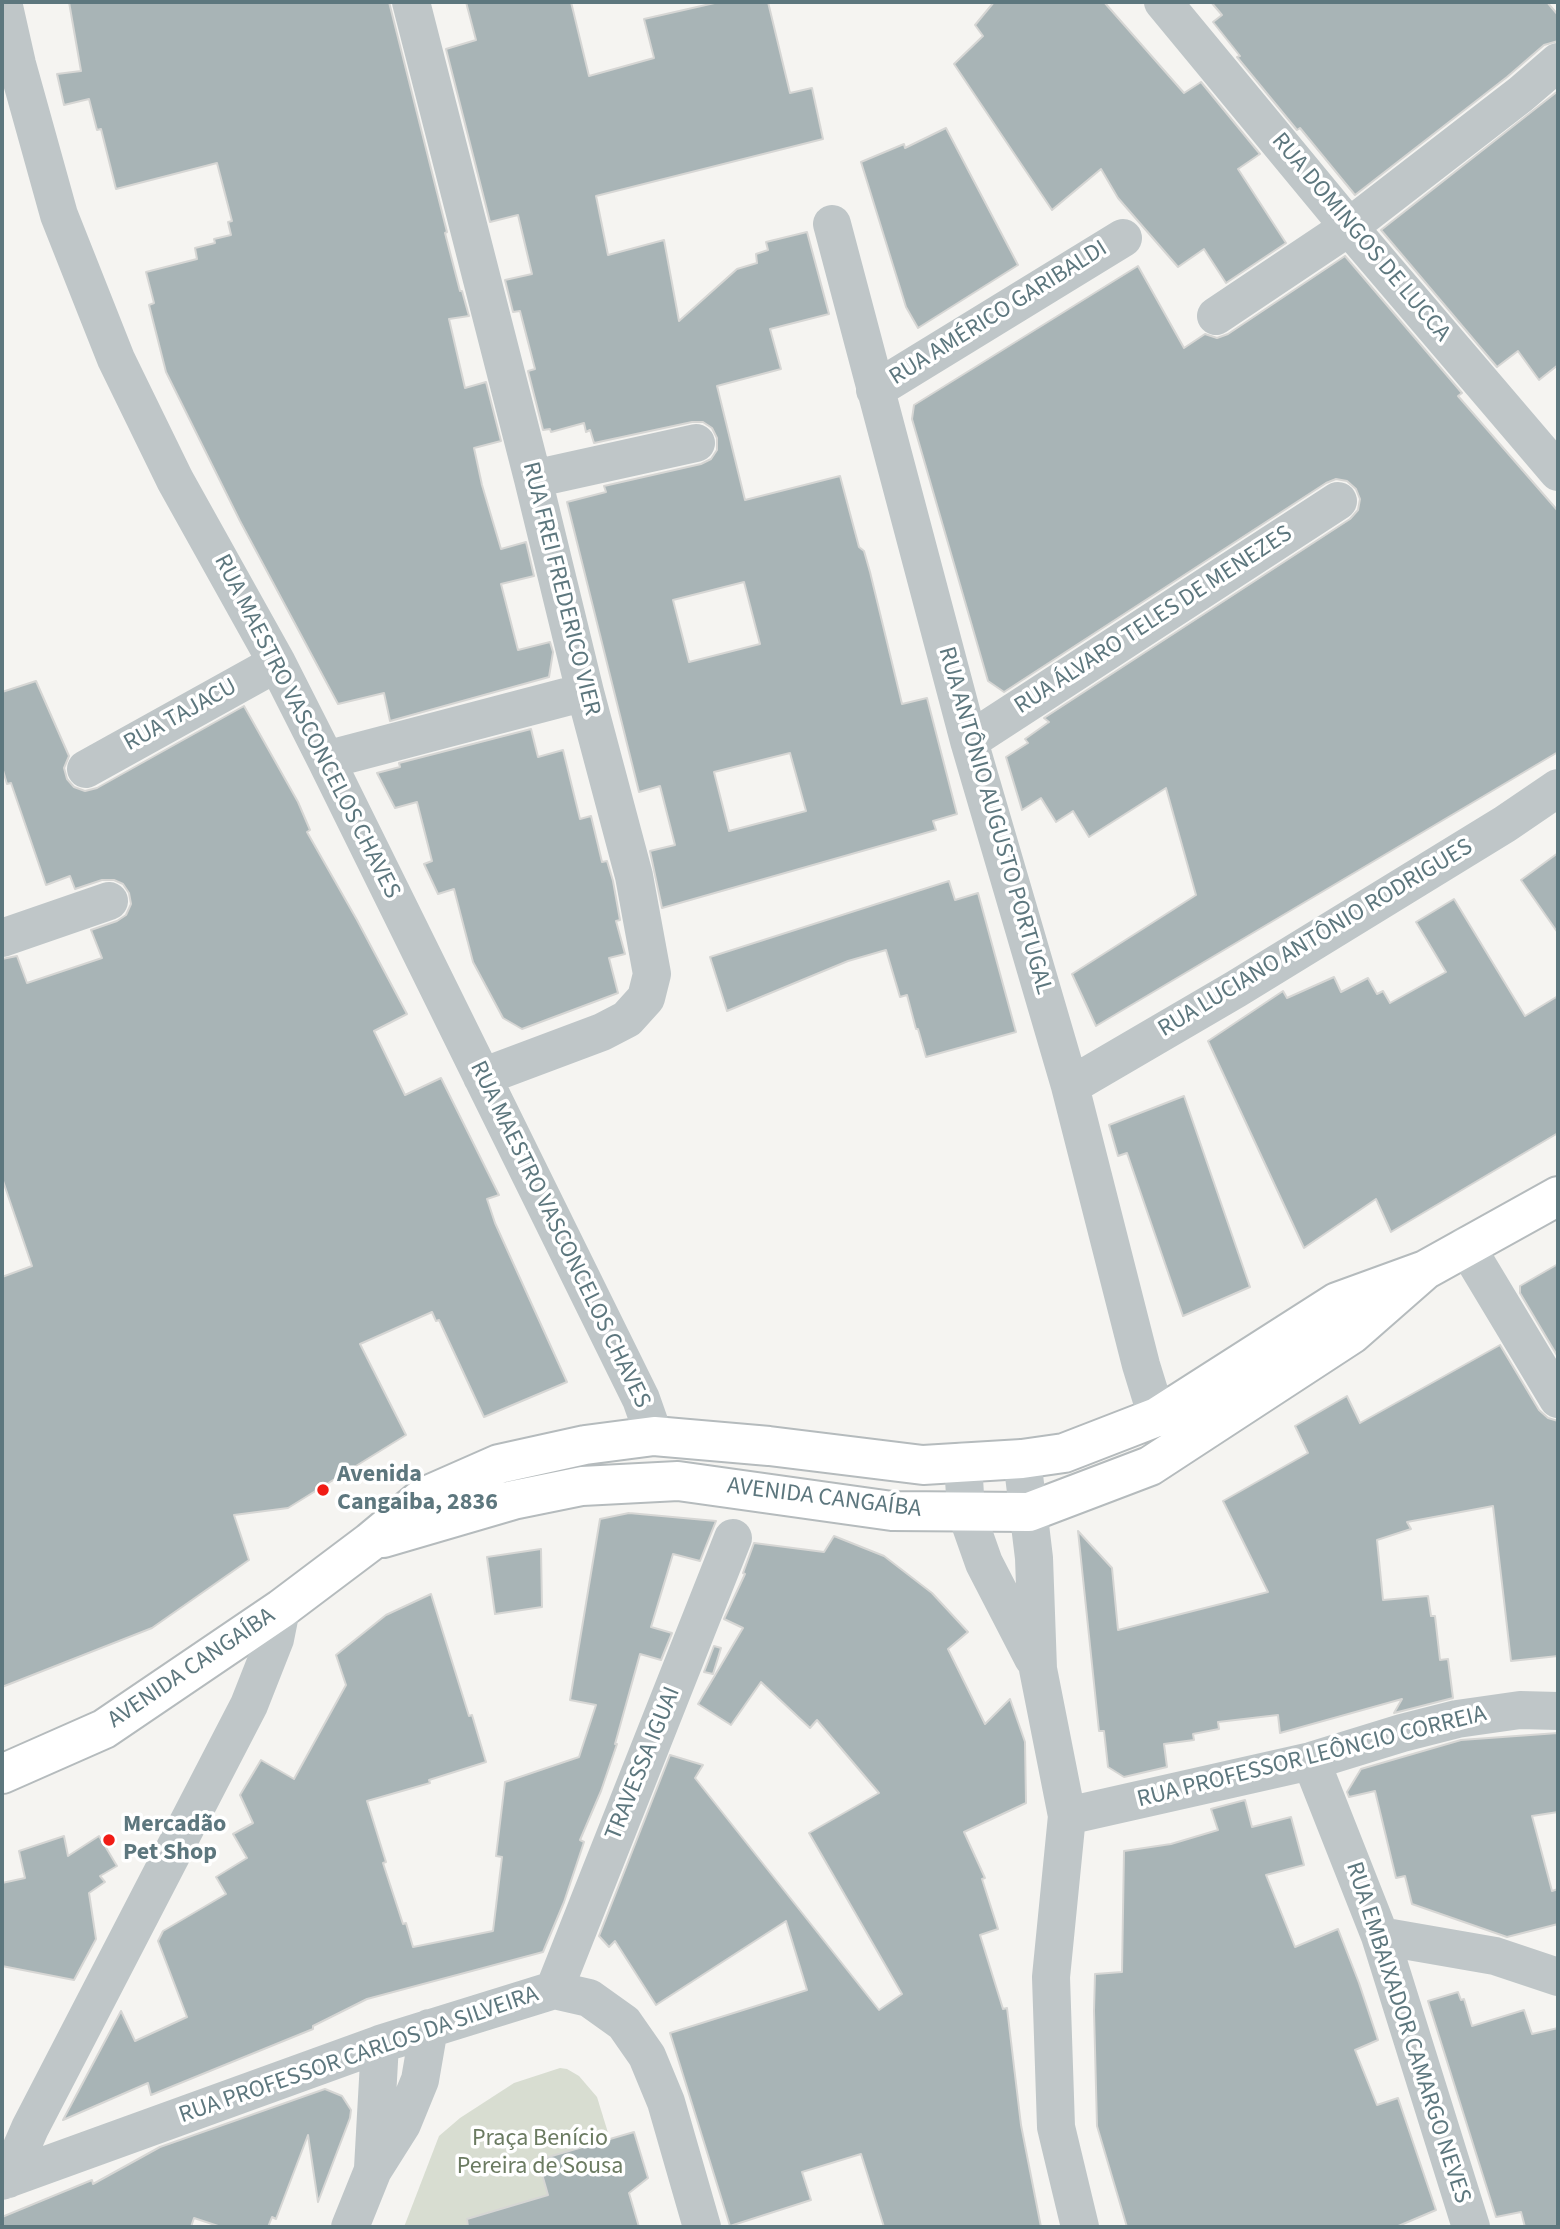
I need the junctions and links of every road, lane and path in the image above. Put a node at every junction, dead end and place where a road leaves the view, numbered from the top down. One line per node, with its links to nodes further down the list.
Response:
1 (3, 2): 14 (street, RUA MAESTRO VASCONCELOS CHAVES)
2 (411, 2): 12 (street, RUA FREI FREDERICO VIER)
3 (1163, 2): 6 (street, RUA DOMINGOS DE LUCCA)
4 (1558, 62): 6 (street)
5 (832, 224): 9 (street, RUA ANTÔNIO AUGUSTO PORTUGAL)
6 (1349, 227): 8 (street); 11 (street, RUA DOMINGOS DE LUCCA)
7 (1122, 238): 9 (street, RUA AMÉRICO GARIBALDI)
8 (1216, 316)
9 (875, 390): 16 (street, RUA ANTÔNIO AUGUSTO PORTUGAL)
10 (696, 443): 12 (street)
11 (1558, 472)
12 (533, 479): 15 (street, RUA FREI FREDERICO VIER)
13 (1338, 501): 16 (street, RUA ÁLVARO TELES DE MENEZES)
14 (277, 663): 17 (street, RUA MAESTRO VASCONCELOS CHAVES); 18 (street, RUA TAJACU)
15 (584, 692): 17 (street); 22 (street, RUA FREI FREDERICO VIER)
16 (969, 741): 23 (street, RUA ANTÔNIO AUGUSTO PORTUGAL)
17 (326, 760): 22 (street, RUA MAESTRO VASCONCELOS CHAVES)
18 (86, 769)
19 (1558, 788): 23 (street, RUA LUCIANO ANTÔNIO RODRIGUES)
20 (109, 901): 21 (street)
21 (2, 938)
22 (482, 1077): 29 (street, RUA MAESTRO VASCONCELOS CHAVES)
23 (1070, 1086): 28 (street, RUA ANTÔNIO AUGUSTO PORTUGAL)
24 (1558, 1196): 25 (main road, AVENIDA CANGAÍBA)
25 (1466, 1246): 26 (main road, AVENIDA CANGAÍBA); 27 (street)
26 (1425, 1270): 28 (main road, AVENIDA CANGAÍBA); 33 (main road, AVENIDA CANGAÍBA)
27 (1558, 1399)
28 (1157, 1417): 30 (main road, AVENIDA CANGAÍBA)
29 (654, 1436): 31 (main road, AVENIDA CANGAÍBA); 35 (main road, AVENIDA CANGAÍBA)
30 (1022, 1459): 31 (main road, AVENIDA CANGAÍBA); 33 (street)
31 (963, 1462): 32 (street)
32 (966, 1512): 33 (main road, AVENIDA CANGAÍBA); 35 (main road, AVENIDA CANGAÍBA); 37 (street)
33 (1029, 1513): 37 (street)
34 (733, 1538): 44 (street, TRAVESSA IGUAI)
35 (370, 1542): 36 (main road, AVENIDA CANGAÍBA)
36 (281, 1609): 40 (main road, AVENIDA CANGAÍBA); 48 (street)
37 (1038, 1669): 41 (street)
38 (1558, 1711): 39 (street, RUA PROFESSOR LEÔNCIO CORREIA)
39 (1311, 1761): 41 (street, RUA PROFESSOR LEÔNCIO CORREIA); 42 (street, RUA EMBAIXADOR CAMARGO NEVES)
40 (2, 1774)
41 (1067, 1816): 51 (street)
42 (1380, 1936): 43 (street); 52 (street, RUA EMBAIXADOR CAMARGO NEVES)
43 (1558, 1977)
44 (554, 1990): 45 (street, RUA PROFESSOR CARLOS DA SILVEIRA); 50 (street, RUA PROFESSOR CARLOS DA SILVEIRA)
45 (429, 2028): 46 (street, RUA PROFESSOR CARLOS DA SILVEIRA); 47 (street)
46 (380, 2044): 47 (street); 48 (street, RUA PROFESSOR CARLOS DA SILVEIRA)
47 (373, 2170): 49 (street)
48 (5, 2180)
49 (351, 2227)
50 (702, 2227)
51 (1080, 2227)
52 (1471, 2227)

